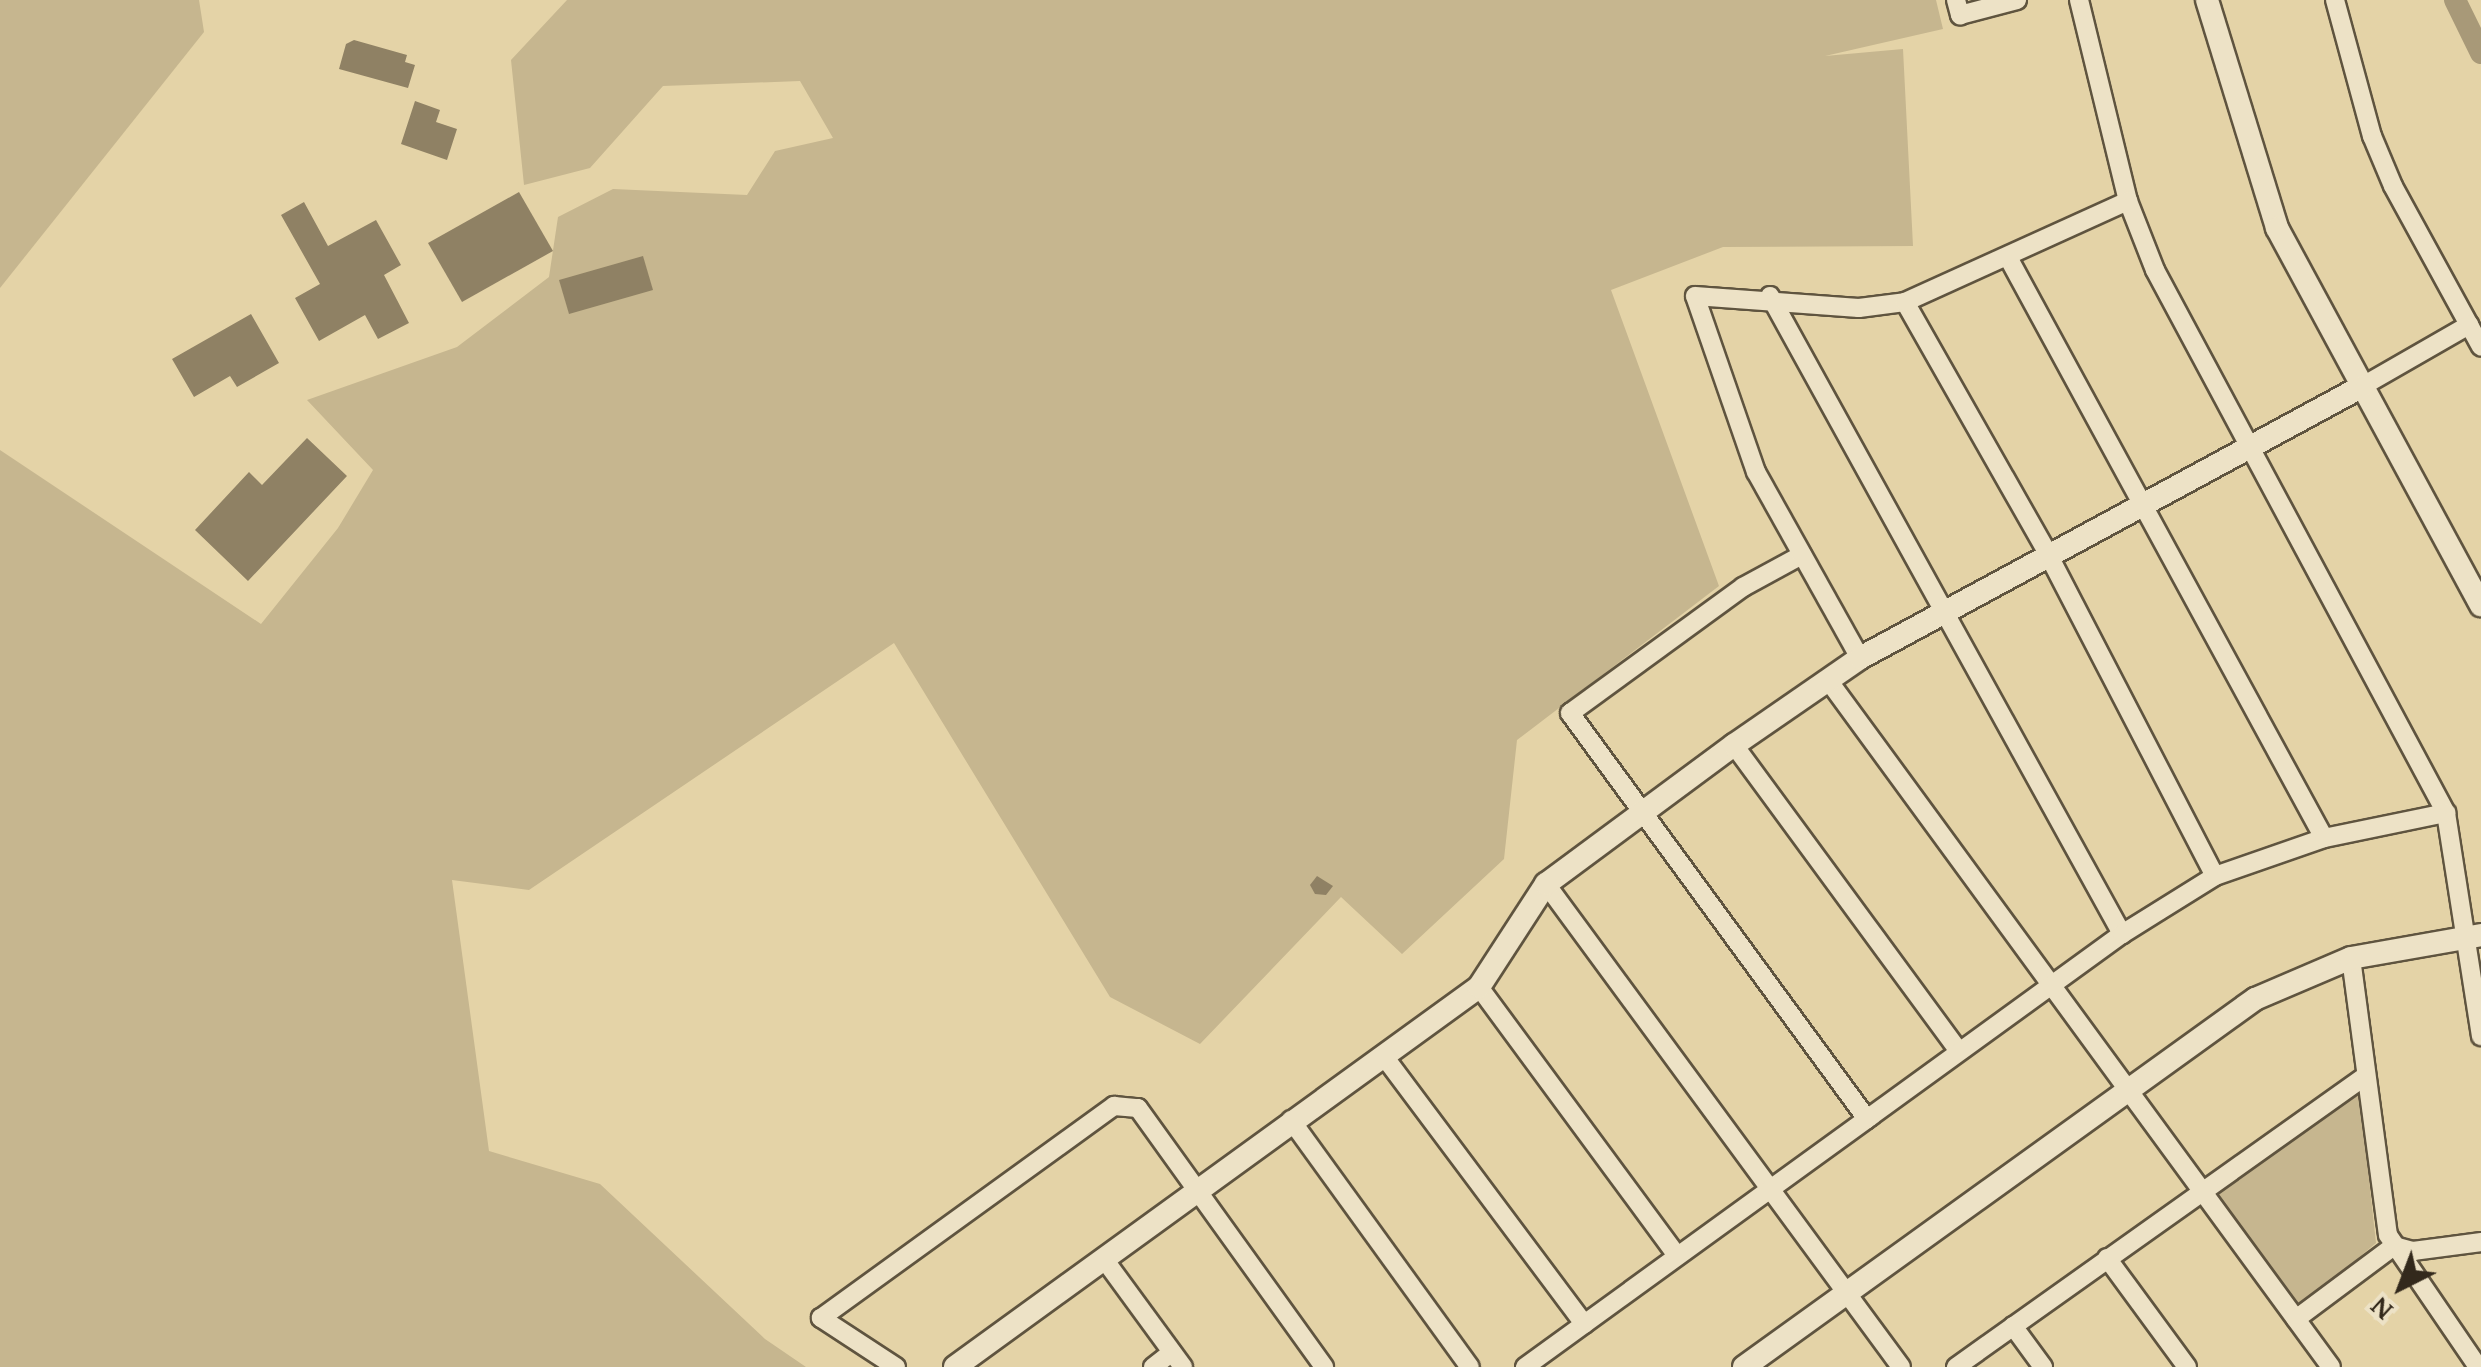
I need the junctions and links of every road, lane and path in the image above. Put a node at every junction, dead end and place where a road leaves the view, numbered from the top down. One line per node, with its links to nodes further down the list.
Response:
1 (1956, 0): 2 (street)
2 (2017, 0)
3 (2079, 0): 6 (street)
4 (2207, 0): 12 (street)
5 (2335, 0): 10 (street)
6 (2128, 201): 7 (street); 13 (street)
7 (2009, 259): 9 (street); 14 (street)
8 (1770, 296): 9 (street); 15 (street); 18 (street)
9 (1905, 302): 16 (street)
10 (2468, 325): 11 (street); 12 (street)
11 (2481, 346)
12 (2361, 387): 13 (street); 17 (street)
13 (2248, 447): 14 (street); 23 (street)
14 (2145, 504): 16 (street); 24 (street)
15 (1802, 554): 19 (street); 22 (street)
16 (2049, 556): 18 (street); 25 (street)
17 (2481, 605)
18 (1944, 612): 19 (street); 27 (street)
19 (1860, 658): 20 (street)
20 (1828, 680): 21 (street); 30 (street)
21 (1734, 745): 22 (street); 33 (street)
22 (1642, 813): 26 (street); 37 (street)
23 (2446, 813): 24 (street); 28 (street)
24 (2324, 838): 25 (street)
25 (2215, 876): 27 (street)
26 (1546, 884): 31 (street); 39 (street)
27 (2122, 934): 30 (street)
28 (2476, 936): 29 (street); 32 (street)
29 (2351, 958): 35 (street); 36 (street)
30 (2054, 984): 33 (street); 36 (street)
31 (1479, 987): 34 (street); 44 (street)
32 (2481, 1036)
33 (1959, 1052): 37 (street)
34 (1383, 1055): 38 (street); 49 (street)
35 (2364, 1077): 41 (street); 43 (street)
36 (2129, 1085): 41 (street); 47 (street)
37 (1867, 1119): 39 (street)
38 (1291, 1120): 40 (street); 56 (street)
39 (1772, 1187): 44 (street); 47 (street)
40 (1195, 1190): 46 (street); 52 (street); 55 (street)
41 (2204, 1191): 45 (street); 48 (street)
42 (2481, 1242): 43 (street)
43 (2394, 1246): 48 (street); 64 (street)
44 (1677, 1256): 49 (street)
45 (2108, 1258): 50 (street); 62 (street)
46 (1104, 1259): 51 (street); 53 (street)
47 (1847, 1293): 58 (street); 59 (street)
48 (2296, 1319): 63 (street)
49 (1584, 1324): 57 (street)
50 (2013, 1326): 60 (street); 61 (street)
51 (1178, 1360): 54 (street)
52 (896, 1367)
53 (955, 1367)
54 (1153, 1367)
55 (1324, 1367)
56 (1470, 1367)
57 (1526, 1367)
58 (1744, 1367)
59 (1901, 1367)
60 (1956, 1367)
61 (2043, 1367)
62 (2187, 1367)
63 (2331, 1367)
64 (2478, 1367)

